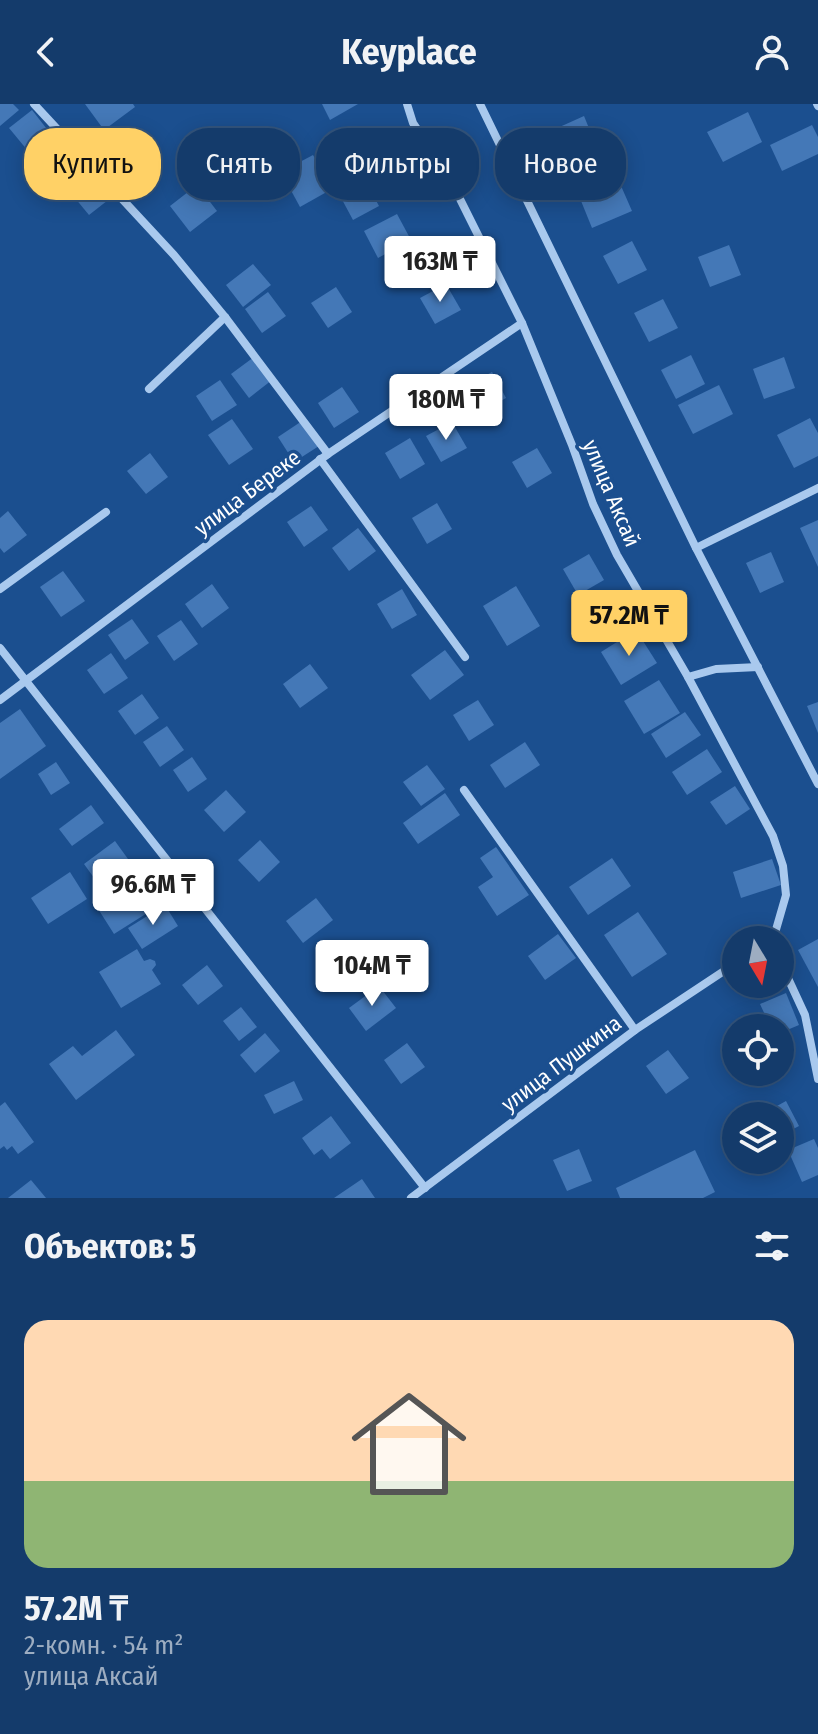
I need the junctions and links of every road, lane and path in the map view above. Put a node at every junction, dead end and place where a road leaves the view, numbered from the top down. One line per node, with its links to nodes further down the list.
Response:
1 (34, 104): 4 (street)
2 (407, 104): 5 (street, улица Аксай)
3 (480, 104): 10 (street)
4 (225, 317): 6 (street); 7 (street)
5 (522, 323): 7 (street, улица Береке); 15 (street, улица Аксай)
6 (149, 389)
7 (324, 456): 13 (street); 16 (street, улица Береке)
8 (818, 488): 10 (street)
9 (106, 512): 11 (street)
10 (696, 548): 14 (street)
11 (0, 589)
12 (0, 648): 16 (street)
13 (465, 657)
14 (758, 667): 15 (street); 18 (street)
15 (688, 677): 20 (street, улица Аксай)
16 (25, 680): 17 (street, улица Береке); 25 (street)
17 (0, 700)
18 (818, 784)
19 (464, 790): 23 (street)
20 (777, 926)
21 (722, 972): 23 (street, улица Пушкина)
22 (794, 991): 24 (street)
23 (635, 1030): 25 (street, улица Пушкина)
24 (818, 1079)
25 (419, 1194)

